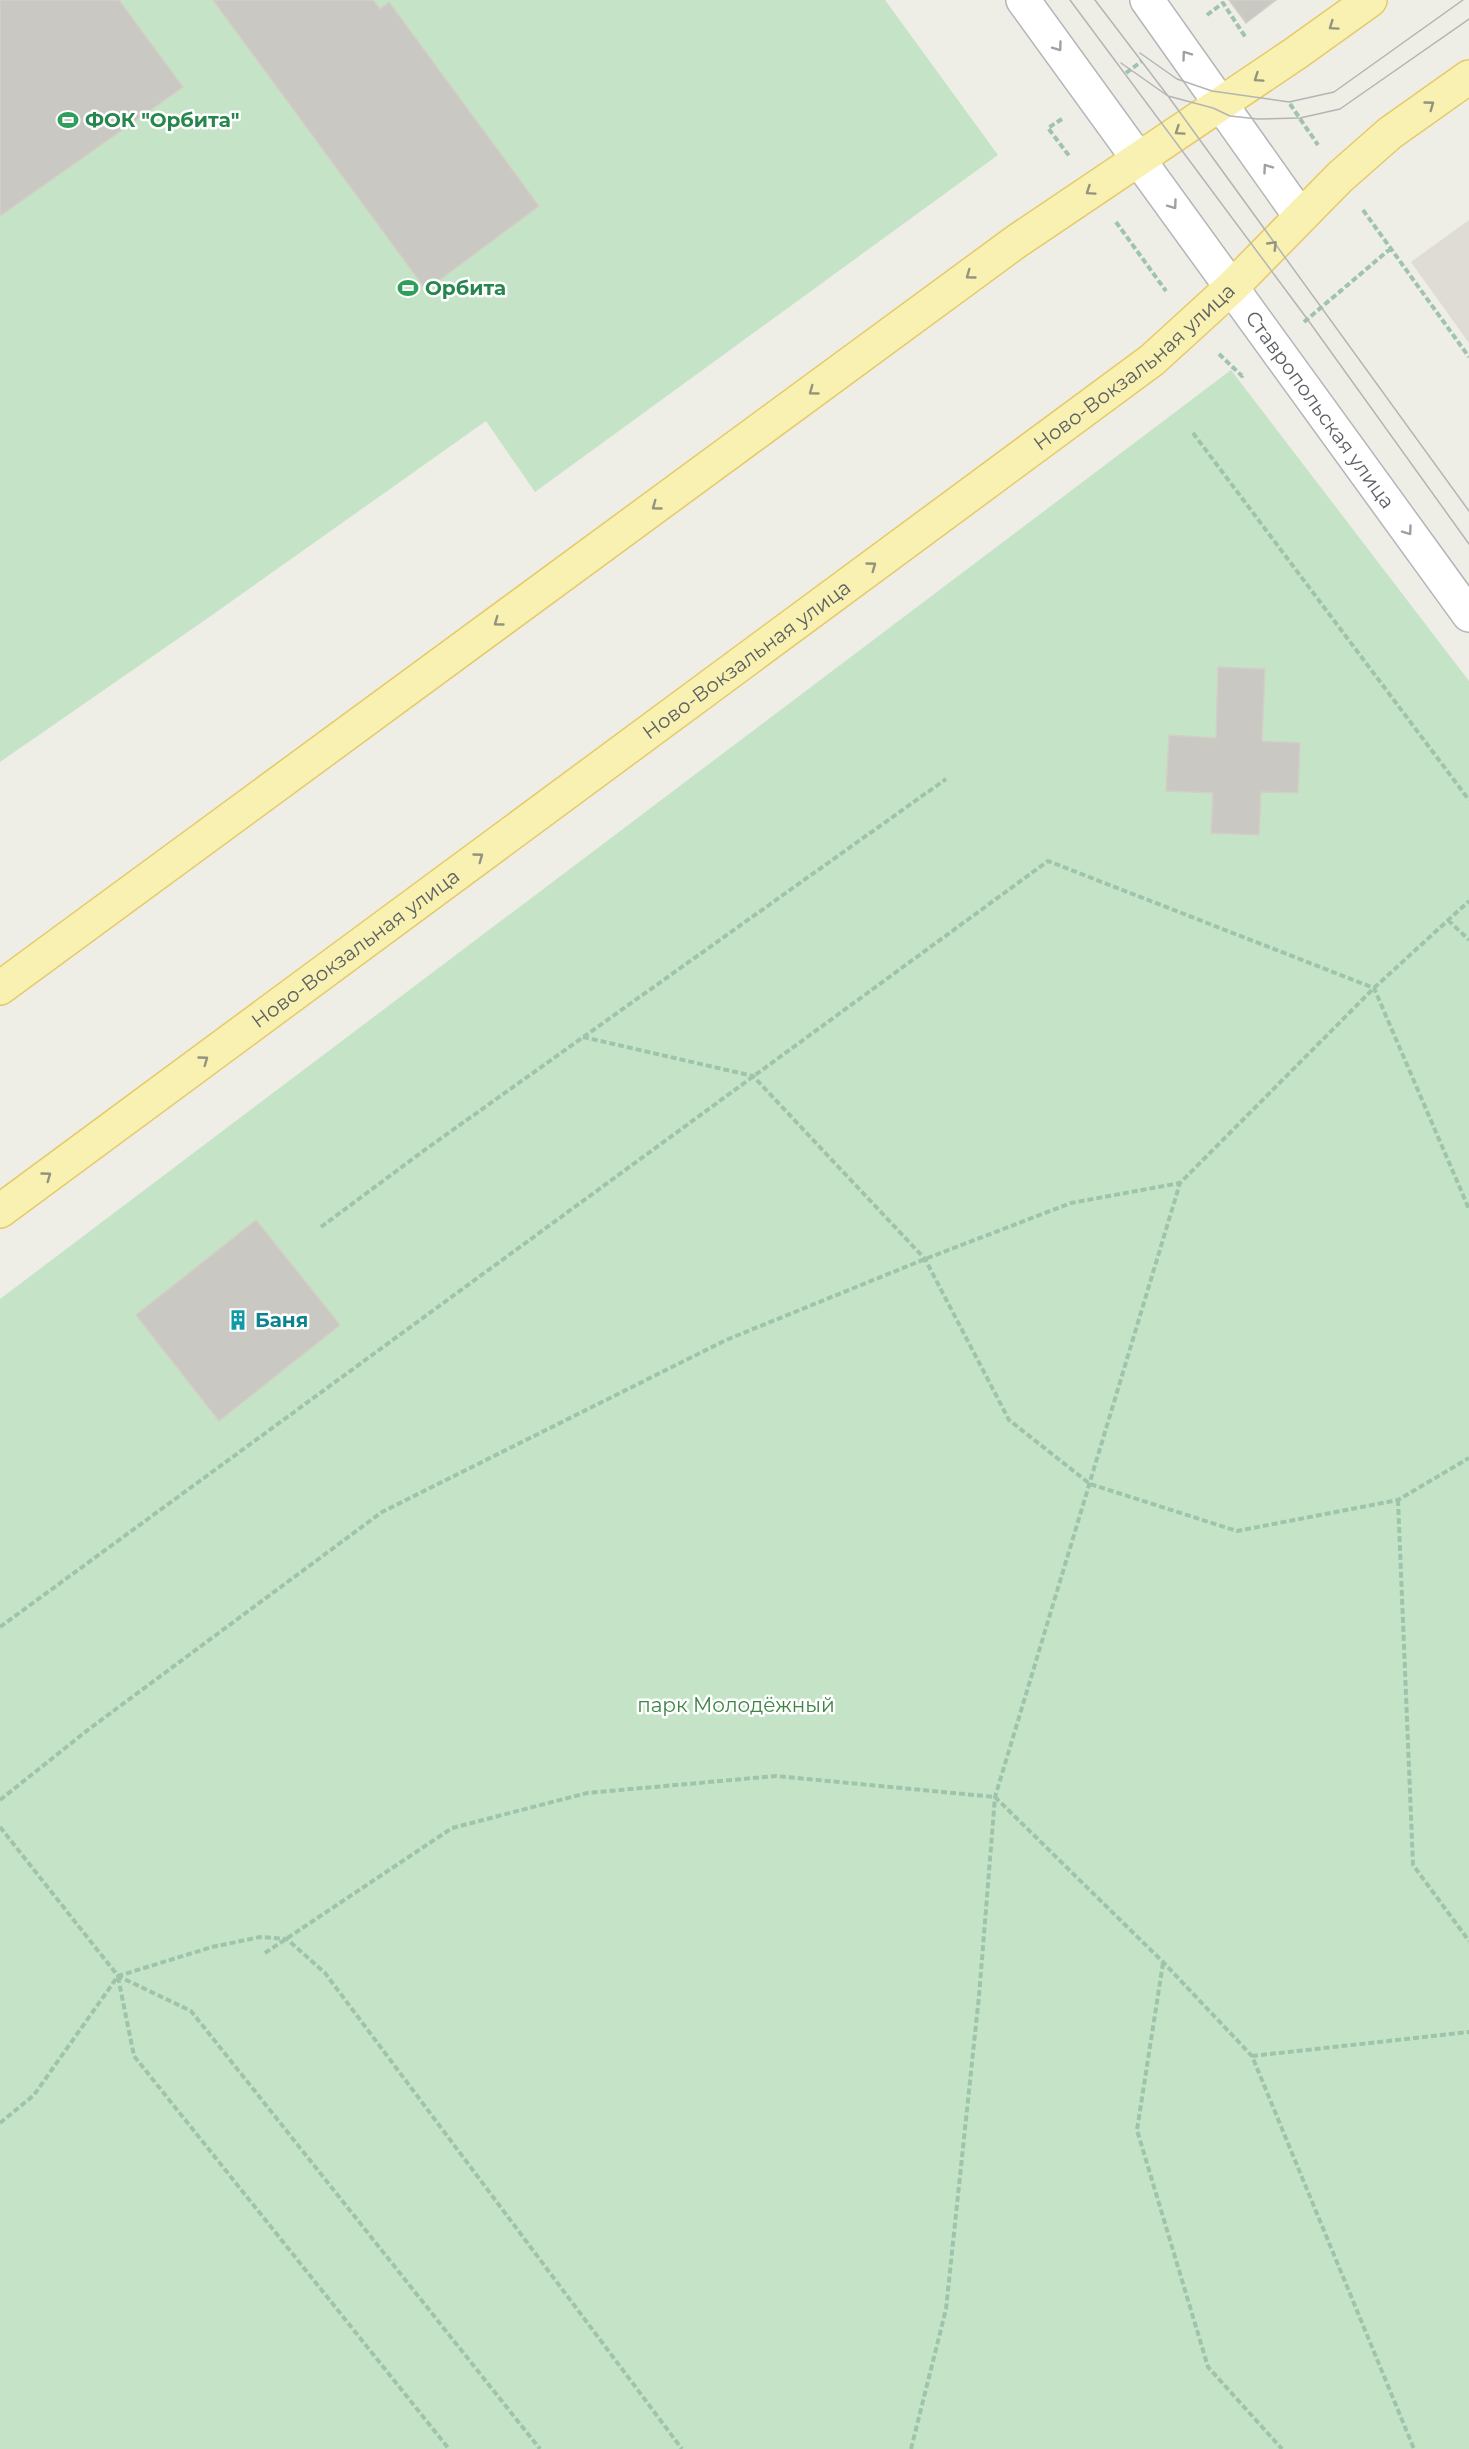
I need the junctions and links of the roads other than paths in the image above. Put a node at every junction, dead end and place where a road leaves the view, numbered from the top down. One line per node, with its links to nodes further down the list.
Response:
1 (1023, 0): 6 (street, Ставропольская улица, one-way to 6)
2 (1147, 0): 5 (street, one-way to 2)
3 (1370, 0): 5 (main road, one-way to 5)
4 (1469, 77): 7 (main road, Ново-Вокзальная улица, one-way to 4)
5 (1220, 103): 6 (main road, one-way to 6); 7 (street, one-way to 5)
6 (1138, 158): 8 (street, Ставропольская улица, one-way to 8); 10 (main road, one-way to 10)
7 (1300, 216): 8 (main road, Ново-Вокзальная улица, one-way to 7)
8 (1232, 287): 9 (street, Ставропольская улица, one-way to 9); 11 (main road, Ново-Вокзальная улица, one-way to 8)
9 (1469, 615)
10 (0, 988)
11 (0, 1211)

